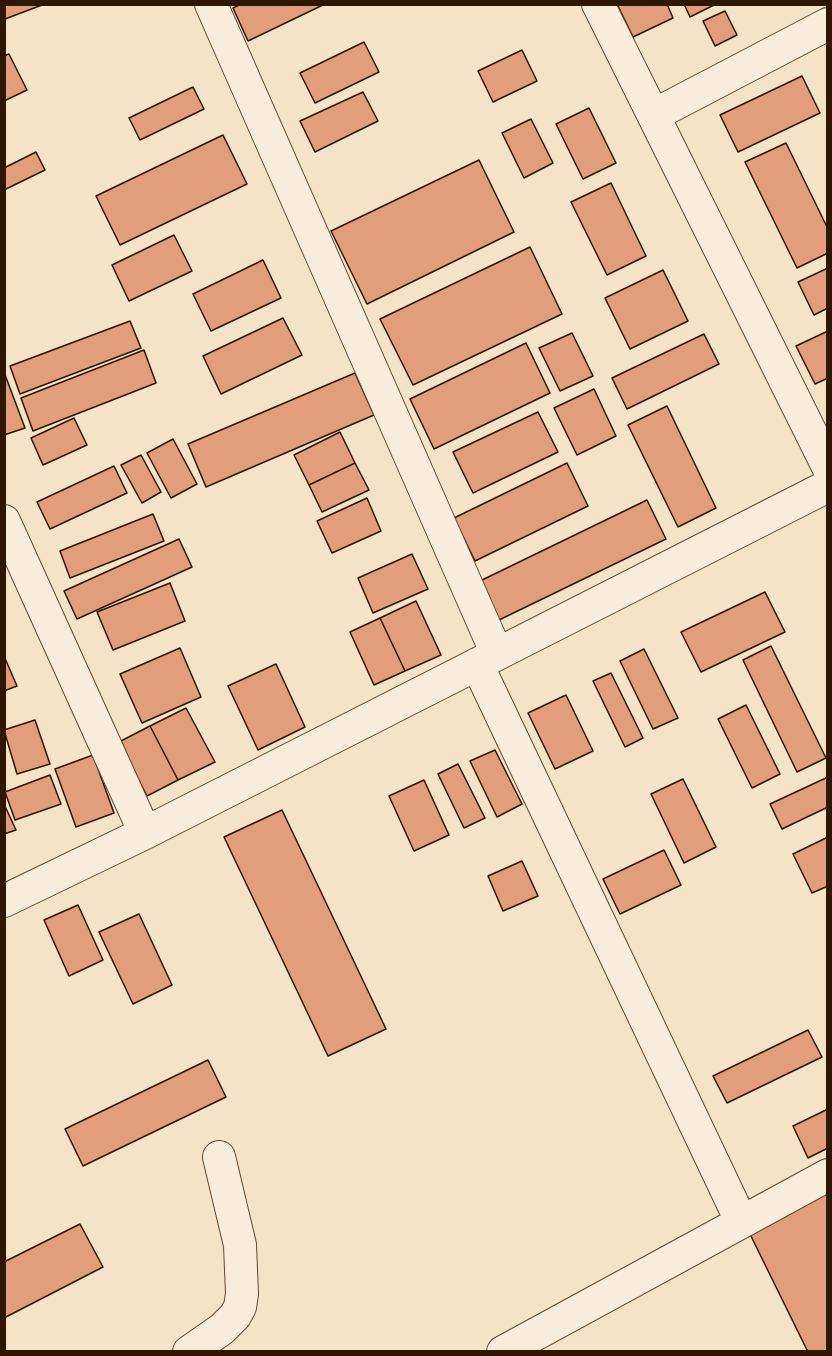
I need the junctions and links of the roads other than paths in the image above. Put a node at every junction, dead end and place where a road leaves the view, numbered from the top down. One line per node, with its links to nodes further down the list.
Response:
1 (211, 4): 8 (street)
2 (598, 4): 4 (street)
3 (828, 24): 4 (street)
4 (654, 115): 5 (street)
5 (828, 467)
6 (828, 486): 8 (street)
7 (4, 521): 9 (street)
8 (487, 659): 9 (street); 13 (street)
9 (145, 833): 10 (street)
10 (4, 901)
11 (219, 1157): 14 (street)
12 (828, 1175): 13 (street)
13 (741, 1221): 15 (street)
14 (189, 1352)
15 (503, 1352)

